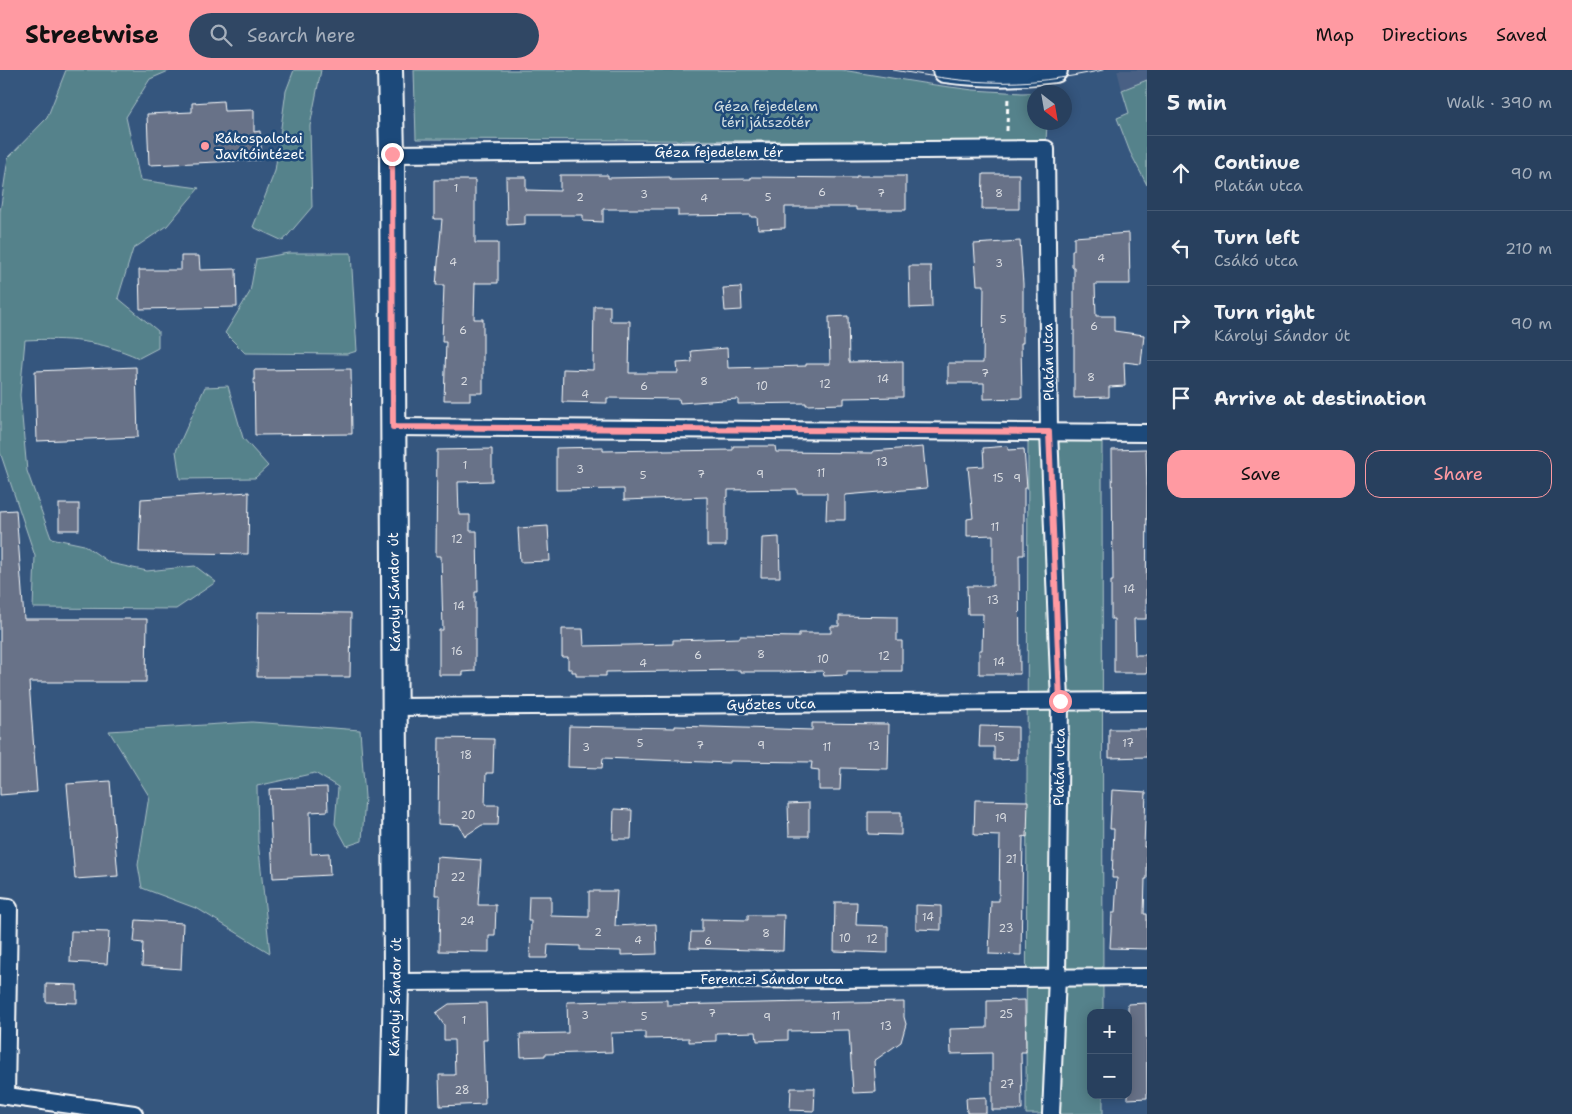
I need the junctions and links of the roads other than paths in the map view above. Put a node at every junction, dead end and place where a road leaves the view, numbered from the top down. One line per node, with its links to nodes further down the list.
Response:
1 (390, 70): 5 (street, Károlyi Sándor út)
2 (945, 70): 3 (street)
3 (1055, 70)
4 (1046, 149): 5 (street, Géza fejedelem tér); 7 (street, Platán utca)
5 (392, 154): 6 (street, Károlyi Sándor út)
6 (393, 427): 7 (street); 11 (street, Károlyi Sándor út)
7 (1049, 432): 8 (street); 9 (street, Platán utca)
8 (1147, 433)
9 (1060, 701): 10 (street, Győztes utca); 11 (street, Győztes utca); 13 (street, Platán utca)
10 (1147, 701)
11 (395, 707): 15 (street, Károlyi Sándor út)
12 (5, 907): 16 (street)
13 (1057, 977): 14 (street, Ferenczi Sándor utca); 15 (street, Ferenczi Sándor utca); 19 (street, Platán utca)
14 (1147, 977)
15 (396, 982): 18 (street, Károlyi Sándor út)
16 (3, 1095): 17 (street)
17 (134, 1114)
18 (393, 1114)
19 (1051, 1114)

